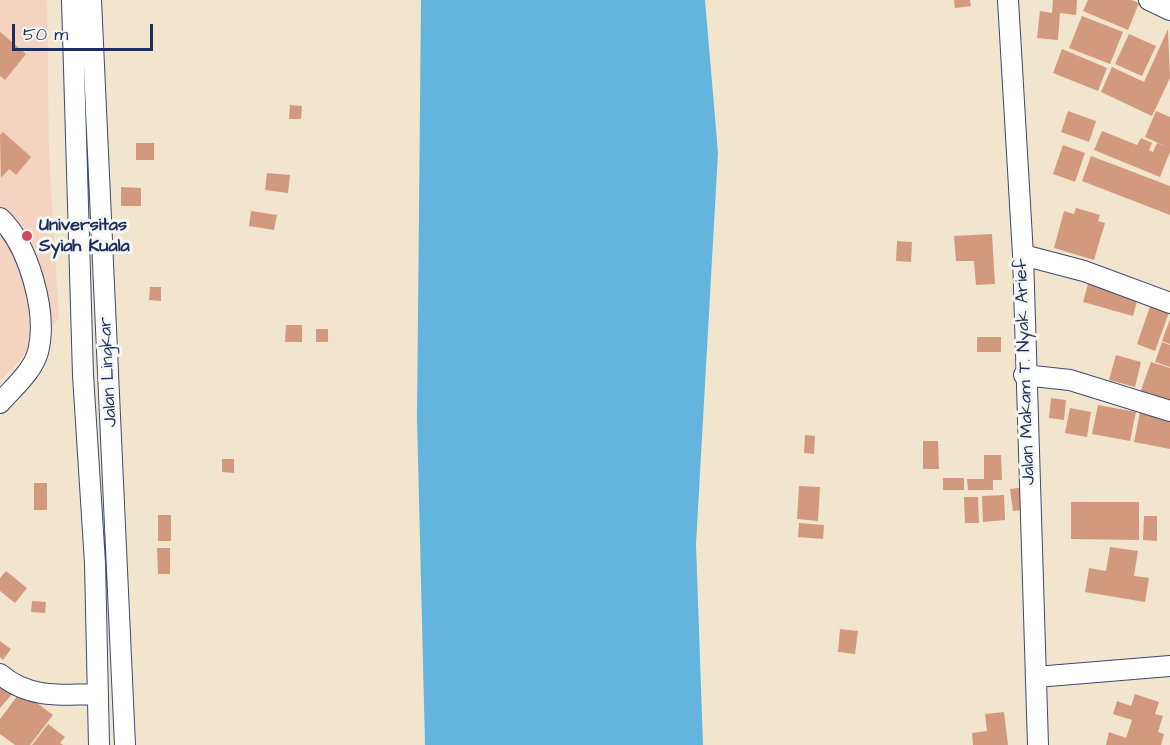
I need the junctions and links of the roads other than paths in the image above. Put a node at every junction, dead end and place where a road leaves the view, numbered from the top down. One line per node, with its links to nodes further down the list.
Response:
1 (72, 0): 12 (street)
2 (91, 0): 13 (street, Jalan Lingkar)
3 (1008, 0): 7 (street, Jalan Makam T. Nyak Arief)
4 (1149, 0): 5 (street)
5 (1170, 10)
6 (0, 219): 10 (street)
7 (1023, 255): 8 (street); 9 (street, Jalan Makam T. Nyak Arief)
8 (1170, 303)
9 (1024, 375): 11 (street); 16 (street, Jalan Makam T. Nyak Arief)
10 (0, 403)
11 (1170, 411)
12 (96, 634): 13 (street); 17 (street)
13 (122, 634): 19 (street, Jalan Lingkar)
14 (1170, 666): 16 (street)
15 (0, 674): 17 (street)
16 (1036, 677): 20 (street, Jalan Makam T. Nyak Arief)
17 (92, 694): 18 (street)
18 (99, 745)
19 (125, 745)
20 (1038, 745)

